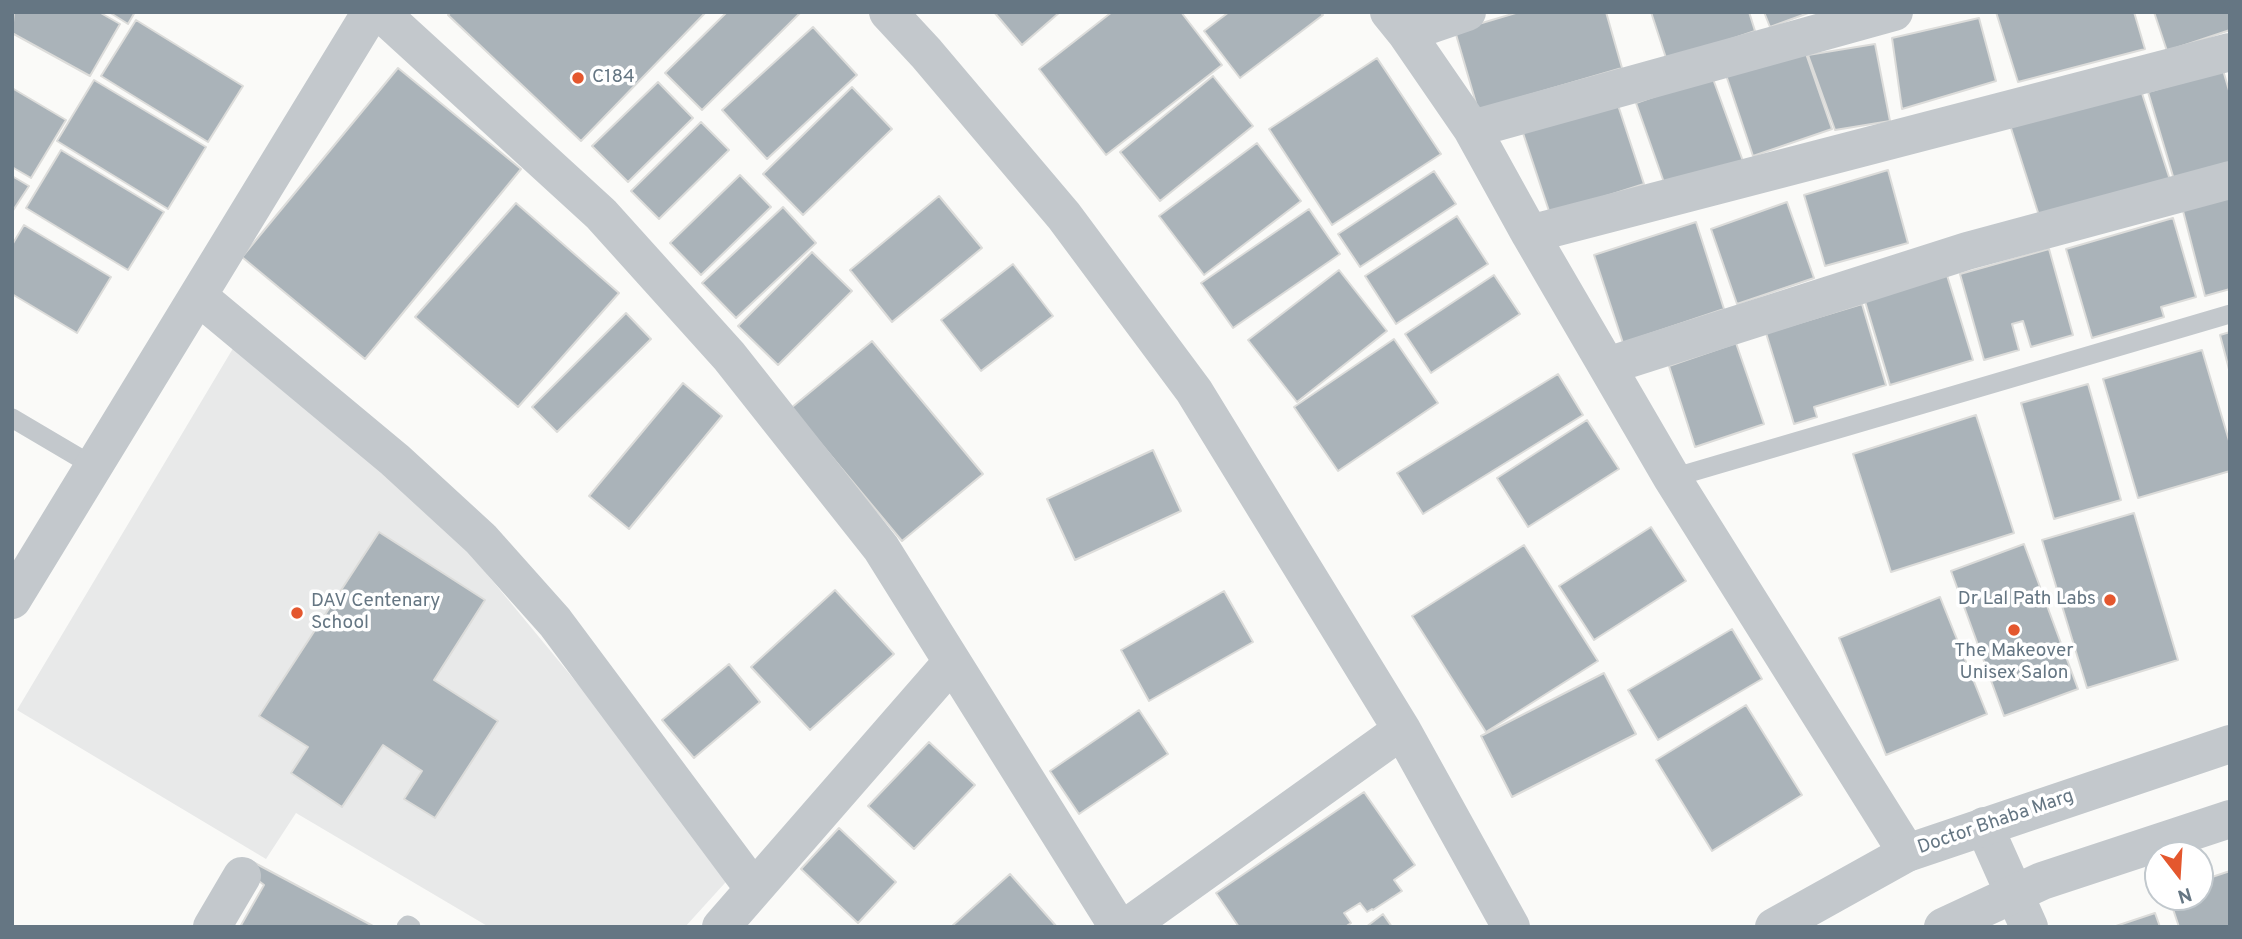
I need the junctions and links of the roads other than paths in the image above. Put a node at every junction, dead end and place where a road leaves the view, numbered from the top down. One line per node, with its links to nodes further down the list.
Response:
1 (371, 12): 11 (street)
2 (380, 12): 18 (street)
3 (888, 12): 19 (street)
4 (1467, 12): 6 (street)
5 (1894, 12): 8 (street)
6 (1397, 23): 8 (street)
7 (2230, 52): 10 (street)
8 (1472, 129): 10 (street)
9 (2230, 180): 13 (street)
10 (1530, 234): 13 (street)
11 (198, 296): 15 (street); 25 (street)
12 (2230, 314): 16 (lane)
13 (1607, 366): 16 (street)
14 (12, 418): 15 (lane)
15 (95, 467): 17 (street)
16 (1672, 478): 23 (street)
17 (12, 600)
18 (952, 662): 25 (street); 29 (street)
19 (1402, 730): 30 (street); 31 (street)
20 (2230, 744): 22 (street, Doctor Bhaba Marg)
21 (2230, 819): 26 (street)
22 (1984, 826): 23 (street, Doctor Bhaba Marg); 26 (street)
23 (1907, 853): 32 (street, Doctor Bhaba Marg)
24 (242, 876): 27 (street)
25 (754, 889): 28 (street)
26 (2022, 910): 33 (street)
27 (212, 927)
28 (720, 927)
29 (1118, 927)
30 (1127, 927)
31 (1511, 927)
32 (1774, 927)
33 (1943, 927)

